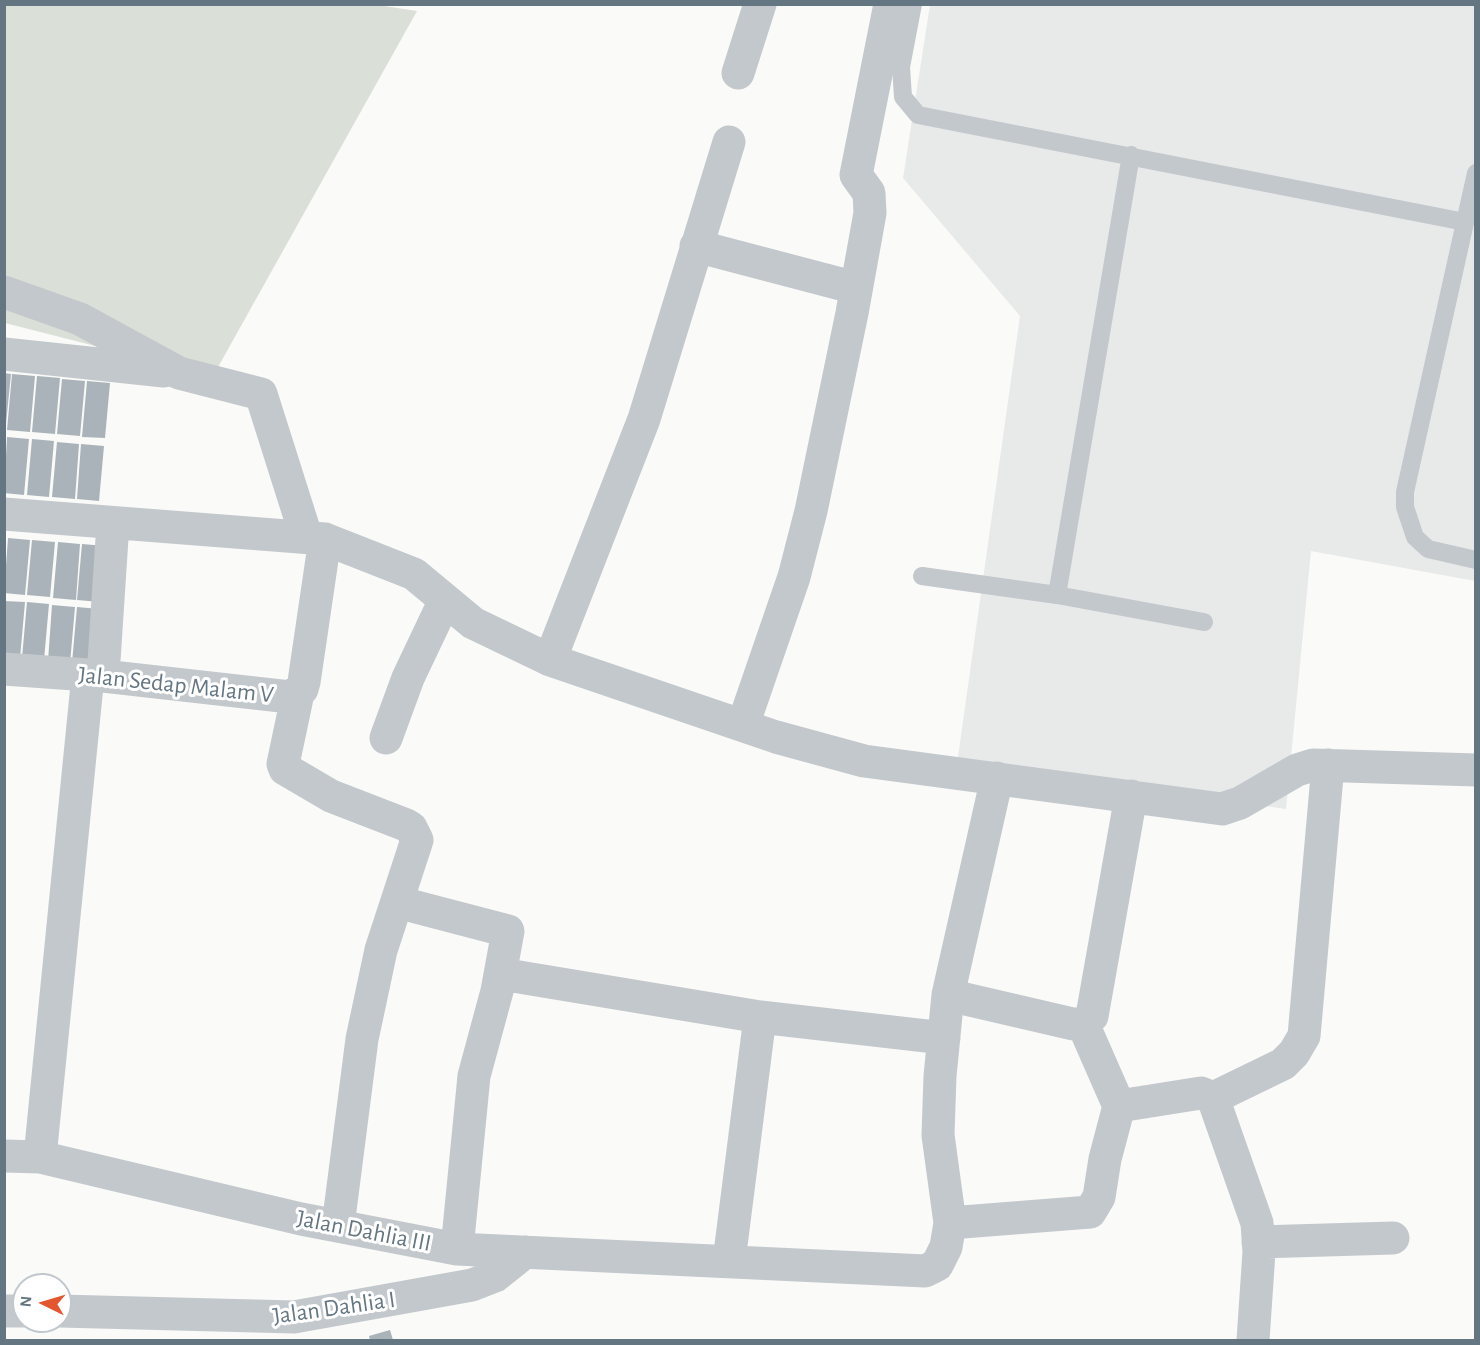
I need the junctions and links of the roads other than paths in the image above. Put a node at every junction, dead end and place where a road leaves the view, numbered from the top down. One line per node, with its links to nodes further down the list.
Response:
1 (760, 4): 4 (street)
2 (890, 4): 10 (street)
3 (913, 4): 6 (lane)
4 (738, 73)
5 (729, 142): 9 (street)
6 (1131, 155): 8 (lane); 19 (lane)
7 (1476, 173): 8 (lane)
8 (1465, 222): 17 (lane)
9 (696, 246): 10 (street); 22 (street)
10 (856, 288): 26 (street)
11 (4, 292): 13 (street)
12 (4, 354): 13 (street)
13 (179, 373): 16 (street)
14 (4, 514): 15 (street)
15 (113, 523): 16 (street); 24 (street)
16 (315, 537): 20 (street); 25 (street, Jalan Sedap Malam V)
17 (1476, 560)
18 (922, 576): 19 (lane)
19 (1057, 595): 21 (lane)
20 (445, 600): 22 (street); 27 (street)
21 (1204, 622)
22 (550, 660): 26 (street)
23 (4, 669): 24 (street, Jalan Sedap Malam V)
24 (95, 675): 25 (street, Jalan Sedap Malam V); 41 (street)
25 (298, 693): 32 (street)
26 (743, 725): 30 (street)
27 (386, 738)
28 (1328, 765): 29 (street); 31 (street); 38 (street)
29 (1476, 770)
30 (997, 778): 31 (street); 34 (street)
31 (1131, 796): 36 (street)
32 (397, 902): 33 (street); 43 (street)
33 (501, 974): 35 (street); 46 (street)
34 (948, 995): 36 (street); 37 (street)
35 (759, 1017): 37 (street); 48 (street)
36 (1083, 1023): 39 (street)
37 (944, 1038): 42 (street)
38 (1213, 1098): 39 (street); 45 (street)
39 (1119, 1106): 42 (street)
40 (4, 1156): 41 (street, Jalan Dahlia III)
41 (40, 1157): 43 (street, Jalan Dahlia III)
42 (950, 1222): 48 (street, Jalan Dahlia III)
43 (338, 1226): 46 (street, Jalan Dahlia III)
44 (1393, 1238): 45 (street)
45 (1258, 1242): 50 (street)
46 (457, 1249): 47 (street, Jalan Dahlia III)
47 (525, 1252): 48 (street, Jalan Dahlia III); 49 (street, Jalan Dahlia I)
48 (729, 1261)
49 (72, 1311)
50 (1253, 1341)

